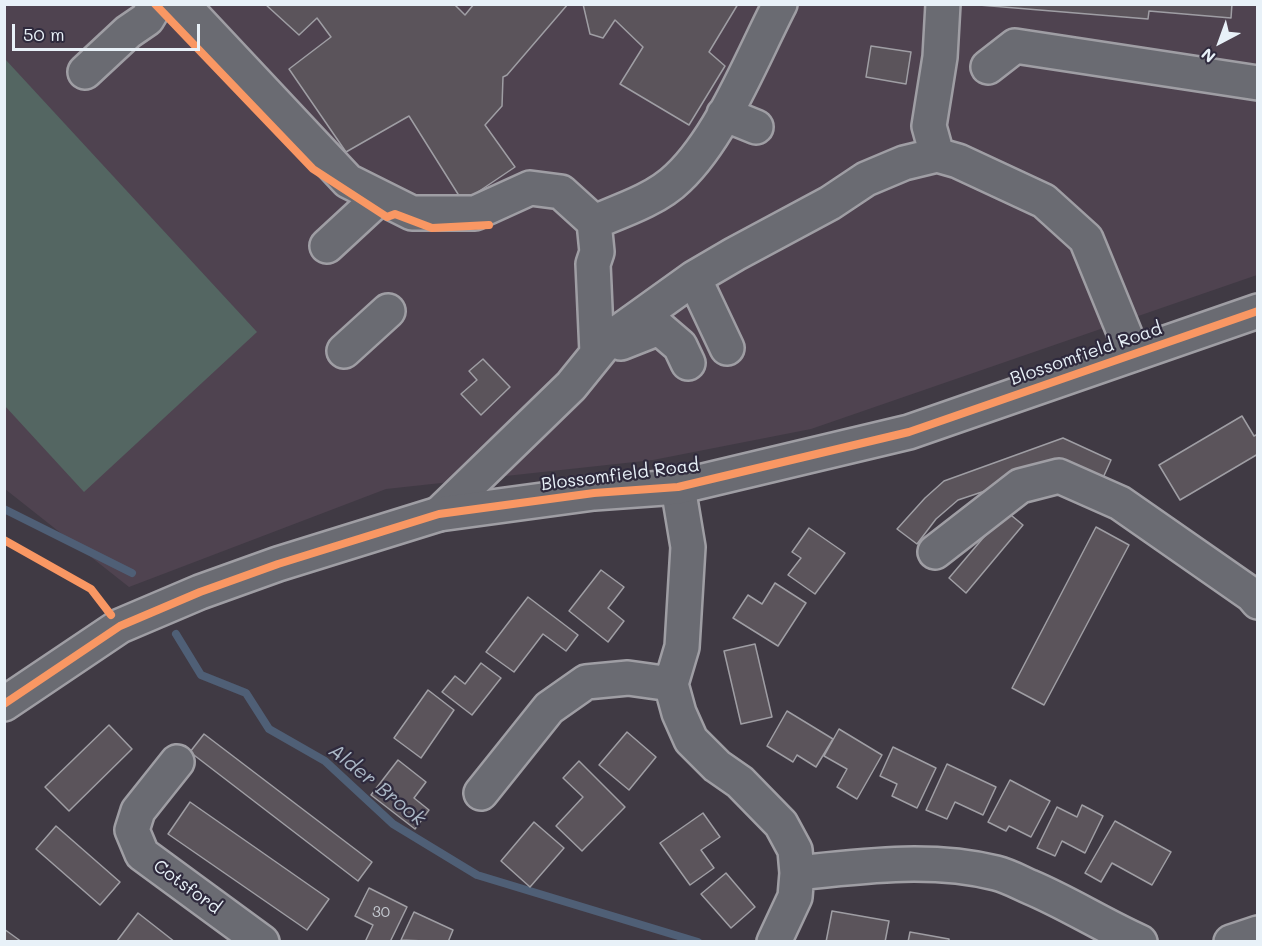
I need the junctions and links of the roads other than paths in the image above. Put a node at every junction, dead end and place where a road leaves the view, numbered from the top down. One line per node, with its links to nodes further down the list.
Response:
1 (156, 4): 6 (street)
2 (182, 4): 11 (street)
3 (780, 4): 8 (street)
4 (943, 4): 10 (street)
5 (988, 67): 7 (street)
6 (85, 72)
7 (1257, 83)
8 (724, 114): 9 (street); 12 (street)
9 (756, 127)
10 (937, 155): 15 (street); 22 (street)
11 (380, 197): 12 (street); 13 (street)
12 (594, 222): 14 (street)
13 (327, 246)
14 (594, 278): 18 (street); 21 (street)
15 (694, 278): 18 (street); 19 (street)
16 (388, 311): 20 (street)
17 (1257, 311): 22 (street, Blossomfield Road)
18 (638, 318): 21 (street)
19 (727, 348)
20 (344, 351)
21 (597, 353): 23 (street); 25 (street)
22 (1133, 354): 24 (street, Blossomfield Road)
23 (688, 363)
24 (678, 487): 25 (street, Blossomfield Road); 28 (street)
25 (439, 514): 29 (street, Blossomfield Road)
26 (934, 552): 27 (street)
27 (1255, 598)
28 (671, 684): 31 (street); 32 (street)
29 (4, 704)
30 (177, 762): 34 (street, Cotsford)
31 (481, 793)
32 (797, 873): 35 (street); 36 (street)
33 (1257, 933): 37 (street)
34 (262, 942)
35 (774, 942)
36 (1140, 942)
37 (1231, 942)

